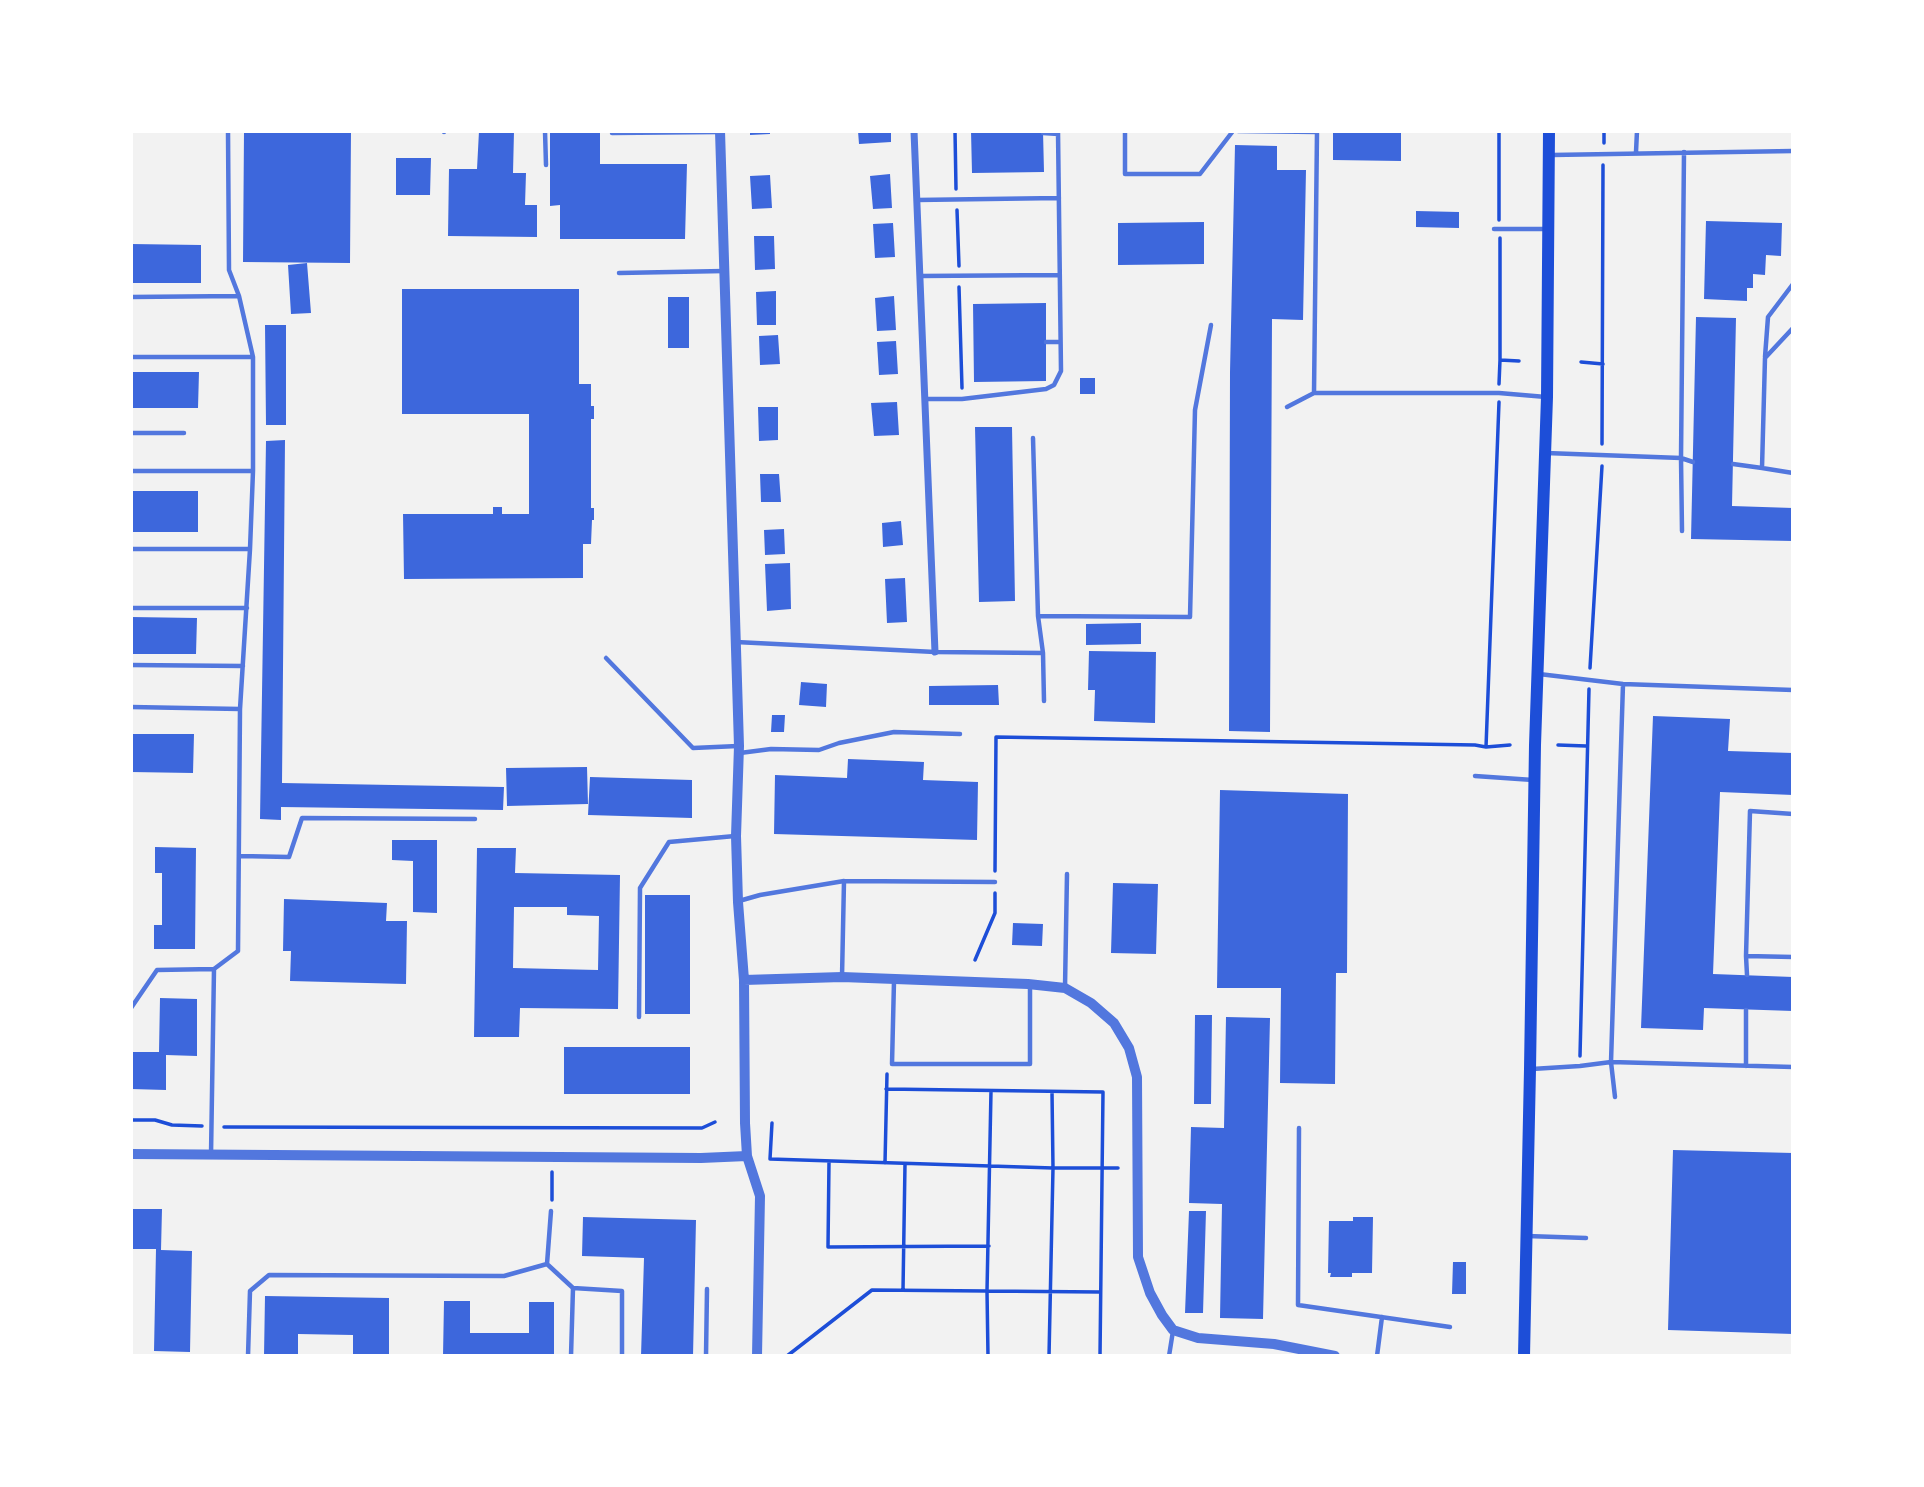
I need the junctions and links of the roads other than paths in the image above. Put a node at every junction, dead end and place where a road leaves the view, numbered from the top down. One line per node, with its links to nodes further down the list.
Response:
1 (228, 131): 27 (lane)
2 (545, 131): 17 (lane)
3 (720, 131): 10 (lane); 22 (street)
4 (914, 131): 19 (street)
5 (1125, 131): 6 (lane)
6 (1236, 131): 9 (lane)
7 (1549, 131): 16 (main road)
8 (1637, 131): 14 (lane)
9 (1317, 132): 36 (lane)
10 (612, 133)
11 (1043, 133): 12 (lane)
12 (1058, 133): 18 (lane)
13 (1793, 151): 15 (lane)
14 (1636, 152): 15 (lane); 16 (lane)
15 (1684, 152): 44 (lane)
16 (1548, 155): 21 (main road)
17 (546, 165)
18 (1059, 198): 19 (lane); 25 (lane)
19 (917, 200): 24 (street)
20 (1497, 229): 21 (lane)
21 (1548, 229): 37 (main road)
22 (725, 271): 23 (lane); 57 (street)
23 (619, 273)
24 (920, 275): 25 (lane); 38 (street)
25 (1059, 275): 32 (lane)
26 (1793, 284): 35 (lane)
27 (239, 296): 28 (lane); 34 (lane)
28 (131, 297)
29 (1211, 325): 56 (lane)
30 (1793, 328): 35 (lane)
31 (1046, 342): 32 (lane)
32 (1060, 342): 38 (lane)
33 (131, 357): 34 (lane)
34 (253, 357): 49 (lane)
35 (1765, 358): 47 (lane)
36 (1314, 393): 37 (lane); 39 (lane)
37 (1547, 397): 43 (main road)
38 (926, 399): 58 (street)
39 (1287, 407)
40 (131, 433): 41 (lane)
41 (184, 433)
42 (1033, 438): 56 (lane)
43 (1545, 453): 44 (lane); 63 (main road)
44 (1681, 458): 45 (lane); 51 (lane)
45 (1693, 462)
46 (1733, 464): 47 (lane)
47 (1762, 468): 50 (lane)
48 (131, 471): 49 (lane)
49 (253, 471): 53 (lane)
50 (1793, 473)
51 (1682, 531)
52 (131, 549): 53 (lane)
53 (250, 549): 55 (lane)
54 (131, 608): 55 (lane)
55 (247, 608): 62 (lane)
56 (1038, 616): 59 (lane)
57 (734, 642): 58 (lane); 70 (street)
58 (934, 652): 59 (lane)
59 (1043, 653): 66 (lane)
60 (606, 658): 70 (lane)
61 (131, 665): 62 (lane)
62 (243, 666): 68 (lane)
63 (1538, 674): 64 (lane); 72 (main road)
64 (1623, 684): 65 (lane); 93 (lane)
65 (1793, 690)
66 (1044, 701)
67 (131, 707): 68 (lane)
68 (240, 709): 76 (lane)
69 (960, 734): 70 (lane)
70 (739, 749): 75 (street)
71 (1475, 776): 72 (lane)
72 (1534, 780): 96 (main road)
73 (1793, 814): 81 (lane)
74 (475, 819): 76 (lane)
75 (736, 836): 80 (street); 92 (lane)
76 (240, 856): 83 (lane)
77 (1067, 874): 89 (lane)
78 (844, 881): 79 (lane); 80 (lane); 85 (lane)
79 (995, 883)
80 (738, 902): 86 (street)
81 (1746, 956): 82 (lane); 84 (lane)
82 (1793, 957)
83 (214, 969): 90 (lane); 100 (lane)
84 (1747, 975)
85 (842, 977): 86 (street); 87 (street)
86 (744, 980): 101 (street)
87 (894, 980): 88 (street); 88 (lane)
88 (1030, 985): 89 (street)
89 (1065, 988): 110 (street)
90 (131, 1008)
91 (1746, 1010): 94 (lane)
92 (639, 1017)
93 (1611, 1062): 94 (lane); 96 (lane); 97 (lane)
94 (1746, 1066): 95 (lane)
95 (1793, 1067)
96 (1530, 1069): 103 (main road)
97 (1615, 1097)
98 (1299, 1128): 108 (lane)
99 (131, 1154): 100 (street)
100 (211, 1155): 101 (street)
101 (747, 1156): 115 (street)
102 (551, 1211): 105 (lane)
103 (1526, 1236): 104 (lane); 119 (main road)
104 (1586, 1238)
105 (547, 1264): 106 (lane); 111 (lane)
106 (573, 1288): 112 (lane); 113 (lane)
107 (707, 1289): 114 (lane)
108 (1381, 1317): 109 (lane); 118 (lane)
109 (1450, 1327)
110 (1173, 1330): 116 (lane); 117 (street)
111 (247, 1356)
112 (571, 1356)
113 (622, 1356)
114 (706, 1356)
115 (757, 1356)
116 (1169, 1356)
117 (1335, 1356)
118 (1377, 1356)
119 (1524, 1356)

